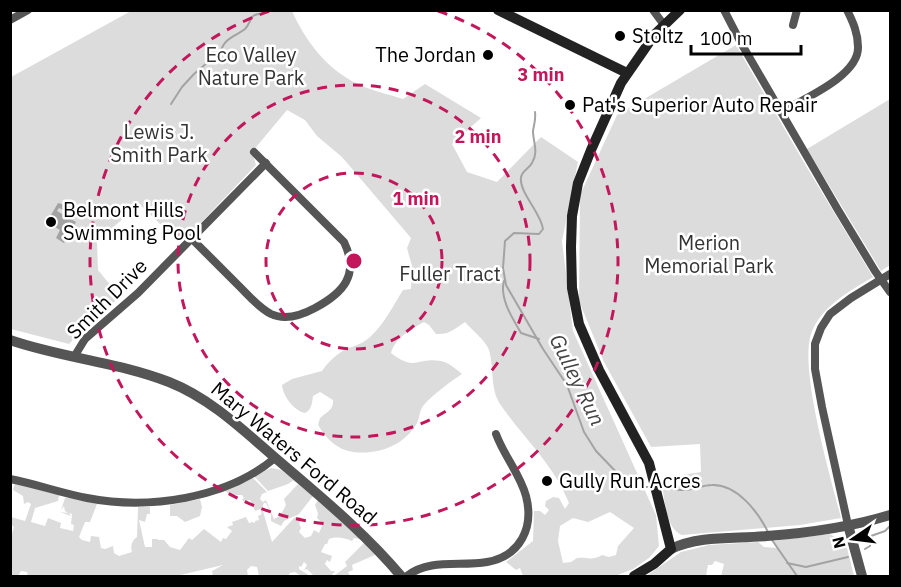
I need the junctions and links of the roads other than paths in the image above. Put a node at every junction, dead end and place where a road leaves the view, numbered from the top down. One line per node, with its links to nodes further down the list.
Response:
1 (28, 10): 8 (street)
2 (498, 10): 11 (main road)
3 (653, 10): 9 (street)
4 (680, 10): 9 (main road)
5 (724, 10): 12 (street)
6 (797, 10): 10 (street)
7 (847, 10): 12 (street)
8 (10, 20)
9 (664, 25): 11 (main road)
10 (793, 25)
11 (627, 73): 26 (main road)
12 (781, 112): 17 (street)
13 (254, 152): 14 (street)
14 (266, 163): 15 (street, Smith Drive); 15 (street)
15 (191, 238): 20 (street, Smith Drive)
16 (891, 274): 17 (street)
17 (882, 280): 18 (street); 25 (street)
18 (891, 292)
19 (10, 340): 20 (street, Mary Waters Ford Road)
20 (74, 357): 22 (street, Mary Waters Ford Road)
21 (496, 434): 28 (street)
22 (275, 458): 23 (street); 27 (street, Mary Waters Ford Road)
23 (10, 479)
24 (891, 515): 25 (street)
25 (848, 525): 26 (street); 30 (street)
26 (671, 549): 29 (main road)
27 (401, 576)
28 (408, 576)
29 (634, 576)
30 (862, 576)

